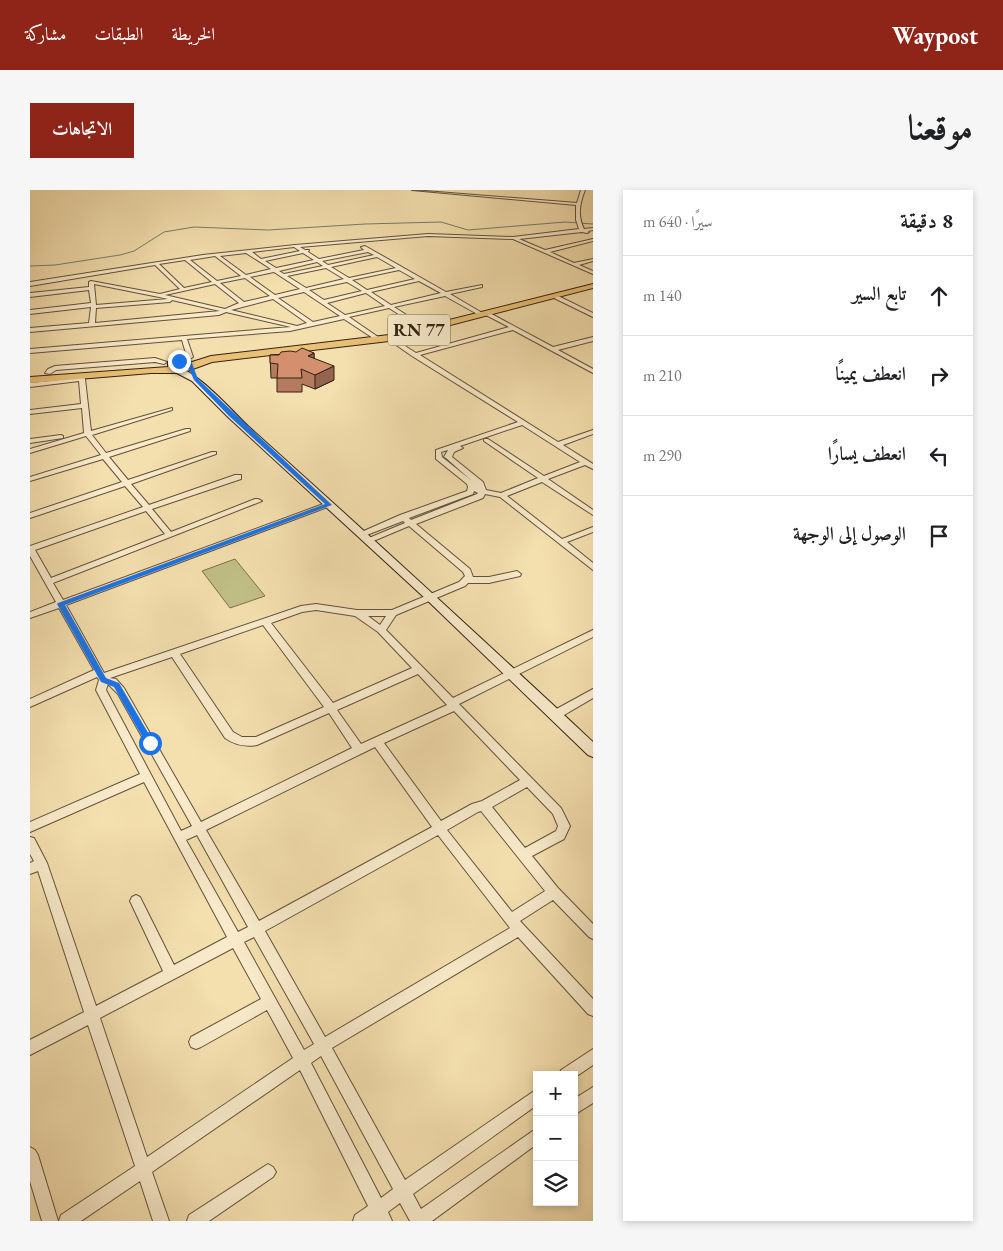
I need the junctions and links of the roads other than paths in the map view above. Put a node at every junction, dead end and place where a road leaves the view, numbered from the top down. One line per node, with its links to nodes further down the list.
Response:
1 (414, 190): 3 (street)
2 (583, 190): 3 (street)
3 (577, 204): 5 (street)
4 (593, 229): 5 (street)
5 (582, 230): 6 (street); 7 (street)
6 (593, 234)
7 (513, 238): 8 (street); 15 (street)
8 (352, 240): 10 (street); 12 (street)
9 (593, 240): 15 (street)
10 (295, 246): 13 (street); 14 (street)
11 (327, 249): 14 (street)
12 (369, 250): 17 (street); 21 (street)
13 (247, 251): 16 (street); 19 (street)
14 (304, 251): 19 (street); 21 (street)
15 (544, 252): 23 (street)
16 (216, 255): 18 (street); 29 (street)
17 (378, 256): 24 (street); 25 (street)
18 (186, 259): 22 (street); 32 (street)
19 (261, 260): 26 (street)
20 (593, 260): 23 (street)
21 (319, 261): 24 (street); 26 (street)
22 (156, 264): 33 (street); 37 (street)
23 (576, 264): 27 (street)
24 (328, 267): 28 (street); 30 (street)
25 (400, 268): 30 (street); 31 (street)
26 (276, 270): 28 (street); 29 (street)
27 (593, 273)
28 (284, 275): 38 (street)
29 (245, 277): 32 (street); 44 (street)
30 (349, 280): 38 (street); 39 (street)
31 (420, 280): 39 (street); 40 (street)
32 (216, 283): 37 (street); 47 (street)
33 (30, 284)
34 (480, 286): 40 (street)
35 (593, 286): 43 (main road, RN 77)
36 (92, 288): 41 (street); 42 (street); 48 (street)
37 (184, 290): 42 (street)
38 (305, 290): 44 (street); 46 (street)
39 (367, 291): 46 (street); 49 (street)
40 (445, 294): 49 (street); 53 (street)
41 (30, 295)
42 (159, 295): 45 (street)
43 (554, 296): 51 (street); 53 (main road, RN 77)
44 (274, 297): 47 (street); 57 (street)
45 (178, 300): 48 (street); 50 (street)
46 (323, 302): 55 (street)
47 (243, 304): 50 (street)
48 (94, 305): 52 (street); 56 (street)
49 (391, 307): 55 (street); 60 (street)
50 (225, 310): 56 (street); 58 (street)
51 (590, 311): 54 (street)
52 (30, 312)
53 (483, 314): 59 (street); 60 (main road, RN 77)
54 (593, 315)
55 (346, 318): 57 (street); 65 (street)
56 (92, 324): 61 (street)
57 (313, 325): 58 (street)
58 (300, 327): 62 (street)
59 (513, 328): 66 (street); 68 (street)
60 (425, 329): 63 (main road, RN 77)
61 (30, 330)
62 (184, 338): 67 (street); 69 (street)
63 (389, 338): 65 (main road, RN 77); 68 (street)
64 (593, 339): 66 (street)
65 (379, 340): 69 (main road, RN 77)
66 (553, 349): 71 (street)
67 (30, 351)
68 (414, 355): 80 (street)
69 (190, 363): 70 (main road); 74 (main road)
70 (176, 365): 72 (main road); 73 (main road); 74 (main road)
71 (593, 371)
72 (30, 375)
73 (81, 378): 75 (main road); 76 (street); 77 (street)
74 (195, 379): 100 (main road)
75 (30, 380)
76 (30, 385)
77 (85, 406): 79 (street); 83 (street)
78 (170, 409): 83 (street)
79 (30, 412)
80 (525, 424): 84 (street); 86 (street); 96 (street)
81 (188, 430): 89 (street)
82 (593, 432): 86 (street)
83 (88, 434): 85 (street); 87 (street); 89 (street)
84 (486, 440): 93 (street); 97 (street)
85 (30, 441)
86 (557, 445): 90 (street)
87 (30, 452)
88 (214, 454): 95 (street)
89 (104, 456): 94 (street); 95 (street)
90 (586, 462): 91 (street); 93 (street)
91 (593, 467)
92 (238, 477): 101 (street)
93 (543, 478): 98 (street); 102 (street)
94 (30, 479)
95 (126, 483): 101 (street); 103 (street)
96 (472, 489): 97 (street); 104 (street)
97 (483, 491): 98 (street); 105 (street)
98 (502, 495): 109 (street)
99 (258, 501): 107 (street)
100 (329, 505): 108 (main road); 116 (street)
101 (146, 509): 107 (street); 110 (street)
102 (593, 513)
103 (30, 516)
104 (404, 517): 105 (street); 108 (street)
105 (411, 524): 108 (street); 113 (street)
106 (593, 529): 109 (street)
107 (170, 535): 114 (street)
108 (364, 537): 115 (main road)
109 (561, 542): 111 (street)
110 (30, 549): 114 (street)
111 (593, 567)
112 (517, 574): 113 (street)
113 (468, 580): 115 (street)
114 (48, 582): 116 (street)
115 (431, 597): 118 (street); 125 (main road)
116 (60, 604): 119 (street); 126 (street)
117 (357, 613): 118 (street); 120 (street); 121 (street)
118 (392, 613): 121 (street)
119 (30, 615)
120 (265, 621): 123 (street); 130 (street)
121 (381, 630): 124 (street)
122 (593, 633): 125 (street)
123 (174, 654): 126 (street); 130 (street)
124 (419, 669): 129 (street); 130 (street)
125 (512, 673): 129 (street); 131 (main road)
126 (102, 677): 128 (street); 135 (street); 139 (street)
127 (593, 694): 131 (street)
128 (30, 702)
129 (453, 705): 132 (street); 136 (street)
130 (331, 708): 134 (street)
131 (555, 715): 133 (main road)
132 (378, 742): 134 (street); 140 (street)
133 (592, 749)
134 (359, 750): 139 (street)
135 (146, 776): 138 (street); 141 (street)
136 (528, 781): 137 (street); 143 (street)
137 (484, 806): 140 (street); 143 (street)
138 (30, 827)
139 (200, 828): 141 (street); 148 (street)
140 (439, 828): 147 (street); 148 (street)
141 (179, 838): 150 (street)
142 (30, 842): 144 (street)
143 (524, 854): 145 (street)
144 (36, 866): 154 (street)
145 (554, 892): 147 (street); 149 (street)
146 (136, 901): 151 (street)
147 (515, 924): 153 (street); 156 (street)
148 (256, 930): 150 (street); 156 (street)
149 (593, 933)
150 (236, 940): 151 (street); 152 (street)
151 (171, 974): 154 (street)
152 (270, 1001): 155 (street); 159 (street)
153 (593, 1009)
154 (92, 1016): 157 (street); 166 (street)
155 (196, 1042)
156 (323, 1046): 159 (street); 168 (street)
157 (30, 1048)
158 (593, 1056): 160 (street)
159 (302, 1060): 166 (street); 169 (street)
160 (572, 1071)
161 (593, 1094): 163 (street)
162 (533, 1099): 168 (street)
163 (578, 1105)
164 (533, 1139): 175 (street)
165 (30, 1155): 170 (street)
166 (143, 1169): 171 (street); 172 (street)
167 (268, 1172): 173 (street)
168 (403, 1191): 169 (street); 175 (street)
169 (381, 1215): 174 (street)
170 (50, 1221)
171 (67, 1221)
172 (161, 1221)
173 (195, 1221)
174 (361, 1221)
175 (419, 1221)

